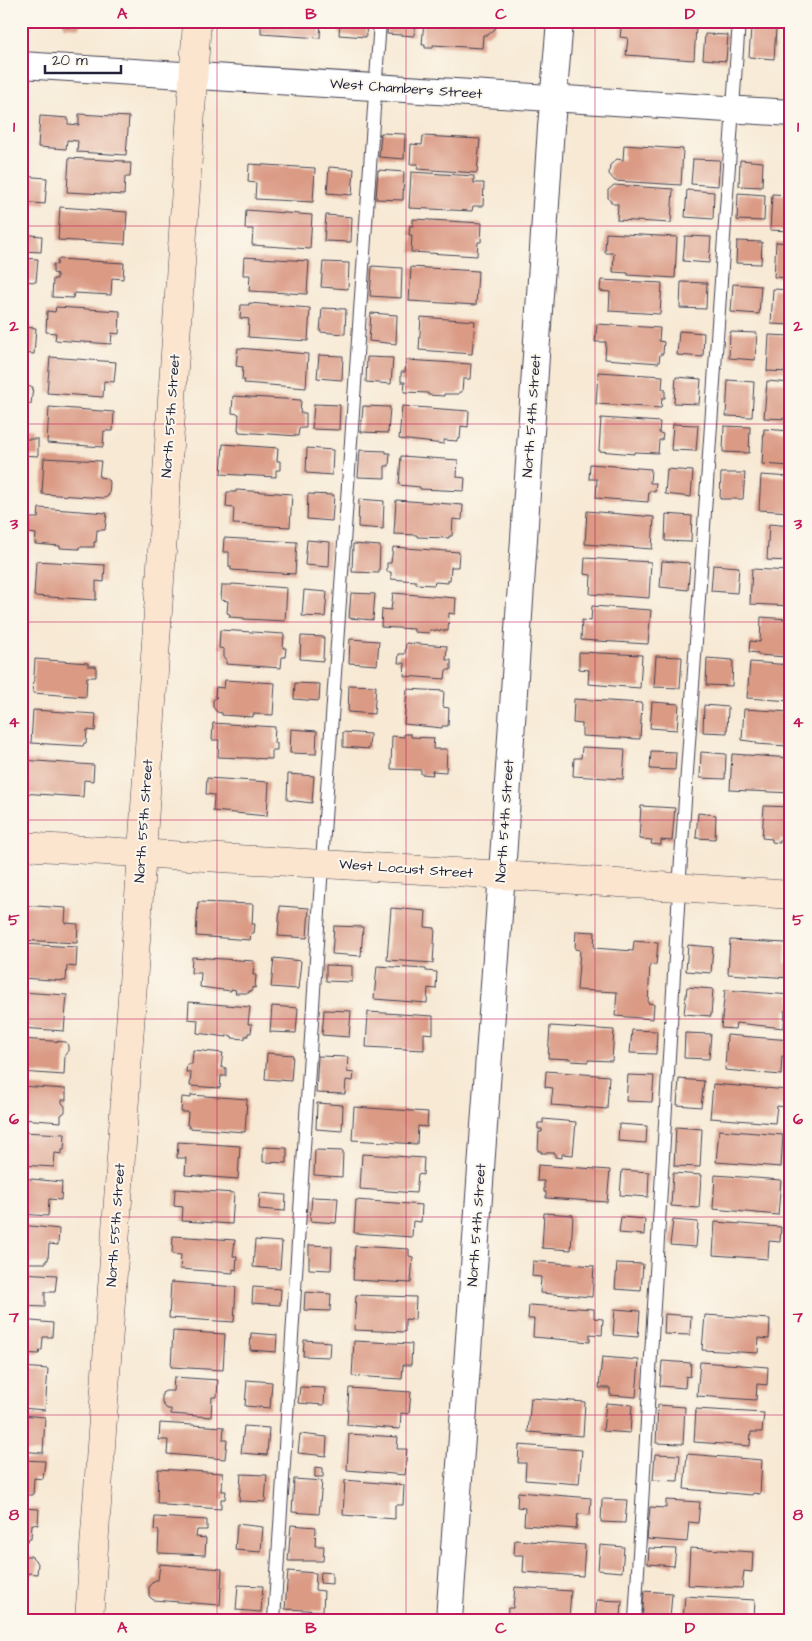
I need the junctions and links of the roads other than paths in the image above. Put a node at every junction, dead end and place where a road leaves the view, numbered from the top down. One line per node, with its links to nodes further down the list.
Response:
1 (197, 21): 6 (street, North 55th Street)
2 (380, 21): 7 (lane)
3 (560, 21): 8 (street, North 54th Street)
4 (739, 21): 9 (lane)
5 (21, 65): 6 (street, West Chambers Street)
6 (193, 75): 7 (street, West Chambers Street); 12 (street, North 55th Street)
7 (376, 87): 8 (street, West Chambers Street); 13 (lane)
8 (553, 98): 9 (street, West Chambers Street); 14 (street, North 54th Street)
9 (732, 110): 10 (street, West Chambers Street); 15 (lane)
10 (791, 112)
11 (21, 846): 12 (street, West Locust Street)
12 (142, 854): 13 (street, West Locust Street); 17 (street, North 55th Street)
13 (322, 864): 14 (street, West Locust Street); 18 (lane)
14 (501, 876): 15 (street, West Locust Street); 19 (street, North 54th Street)
15 (679, 887): 16 (street, West Locust Street); 20 (lane)
16 (791, 895)
17 (89, 1620)
18 (274, 1620)
19 (449, 1620)
20 (634, 1620)

